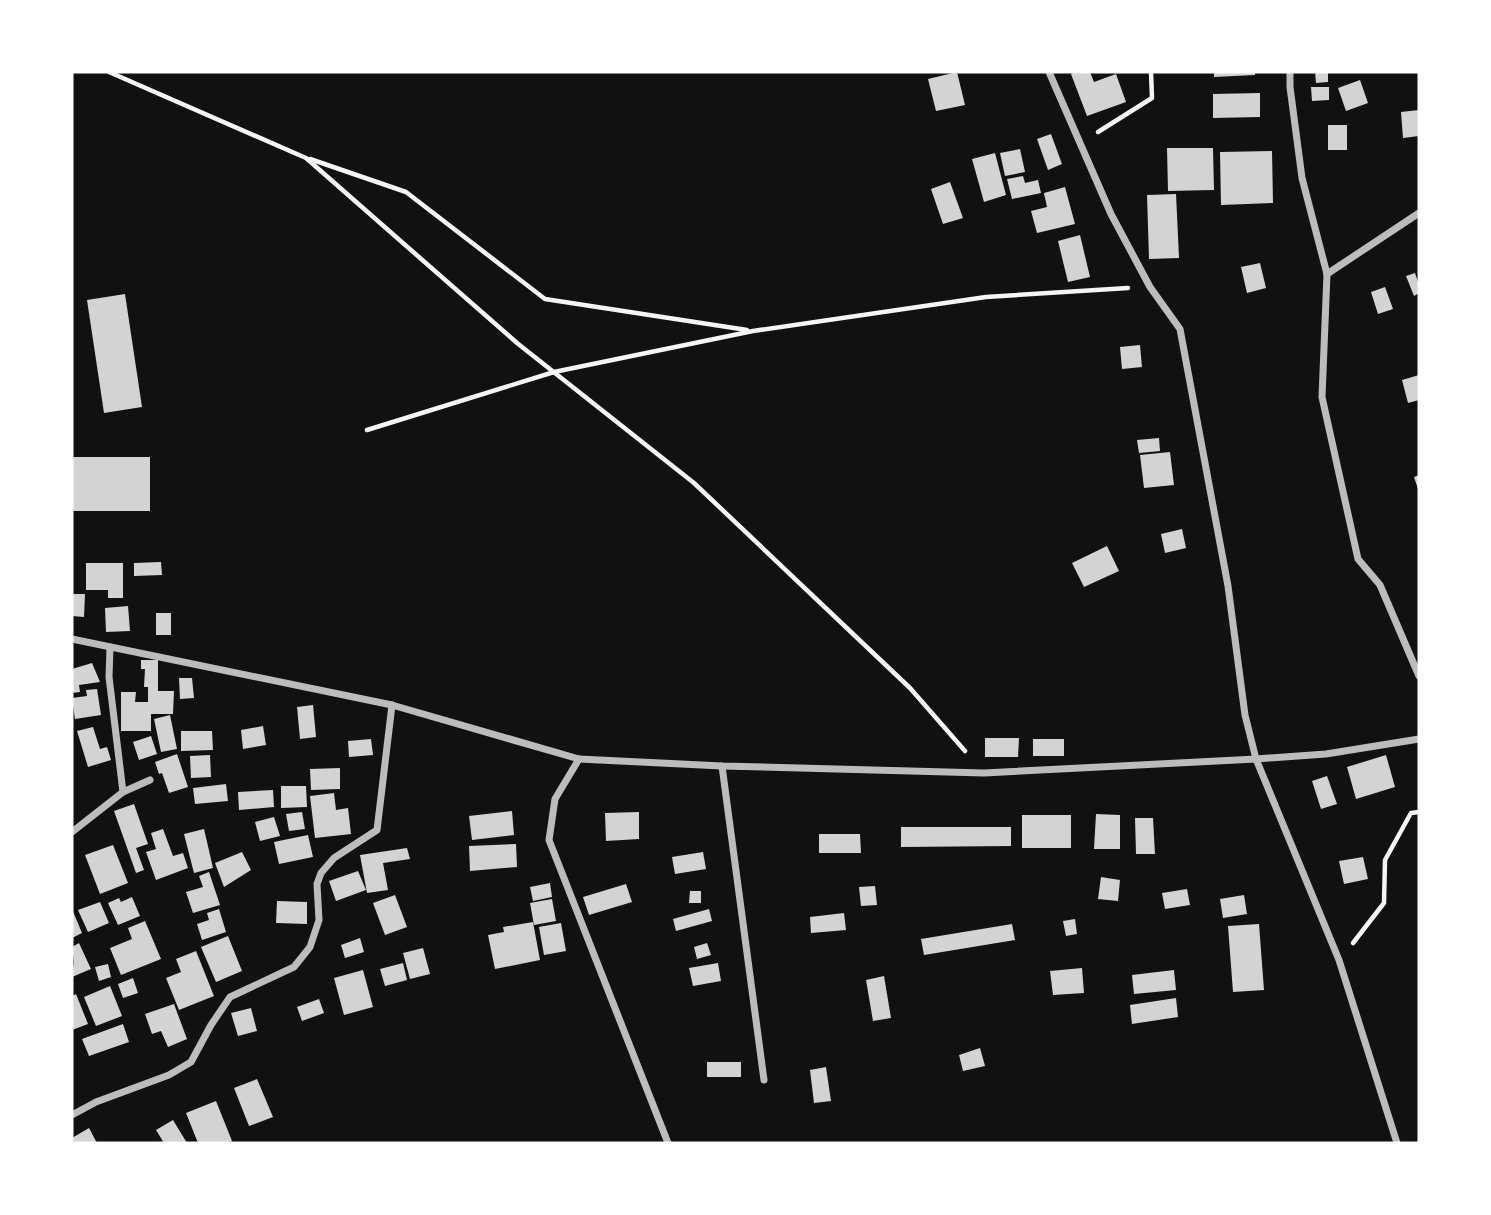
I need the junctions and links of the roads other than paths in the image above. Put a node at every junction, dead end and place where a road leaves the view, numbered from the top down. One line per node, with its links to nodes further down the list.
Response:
1 (1049, 72): 11 (street)
2 (1290, 72): 4 (street)
3 (1419, 213): 4 (street)
4 (1327, 274): 7 (street)
5 (72, 639): 6 (street)
6 (110, 647): 8 (street); 14 (street)
7 (1419, 676)
8 (392, 705): 10 (street); 17 (street)
9 (1419, 739): 11 (street)
10 (579, 759): 12 (street); 18 (street)
11 (1256, 759): 12 (street); 19 (street)
12 (722, 766): 16 (street)
13 (150, 780): 14 (street)
14 (123, 792): 15 (street)
15 (72, 832)
16 (764, 1080)
17 (72, 1115)
18 (668, 1143)
19 (1397, 1143)

